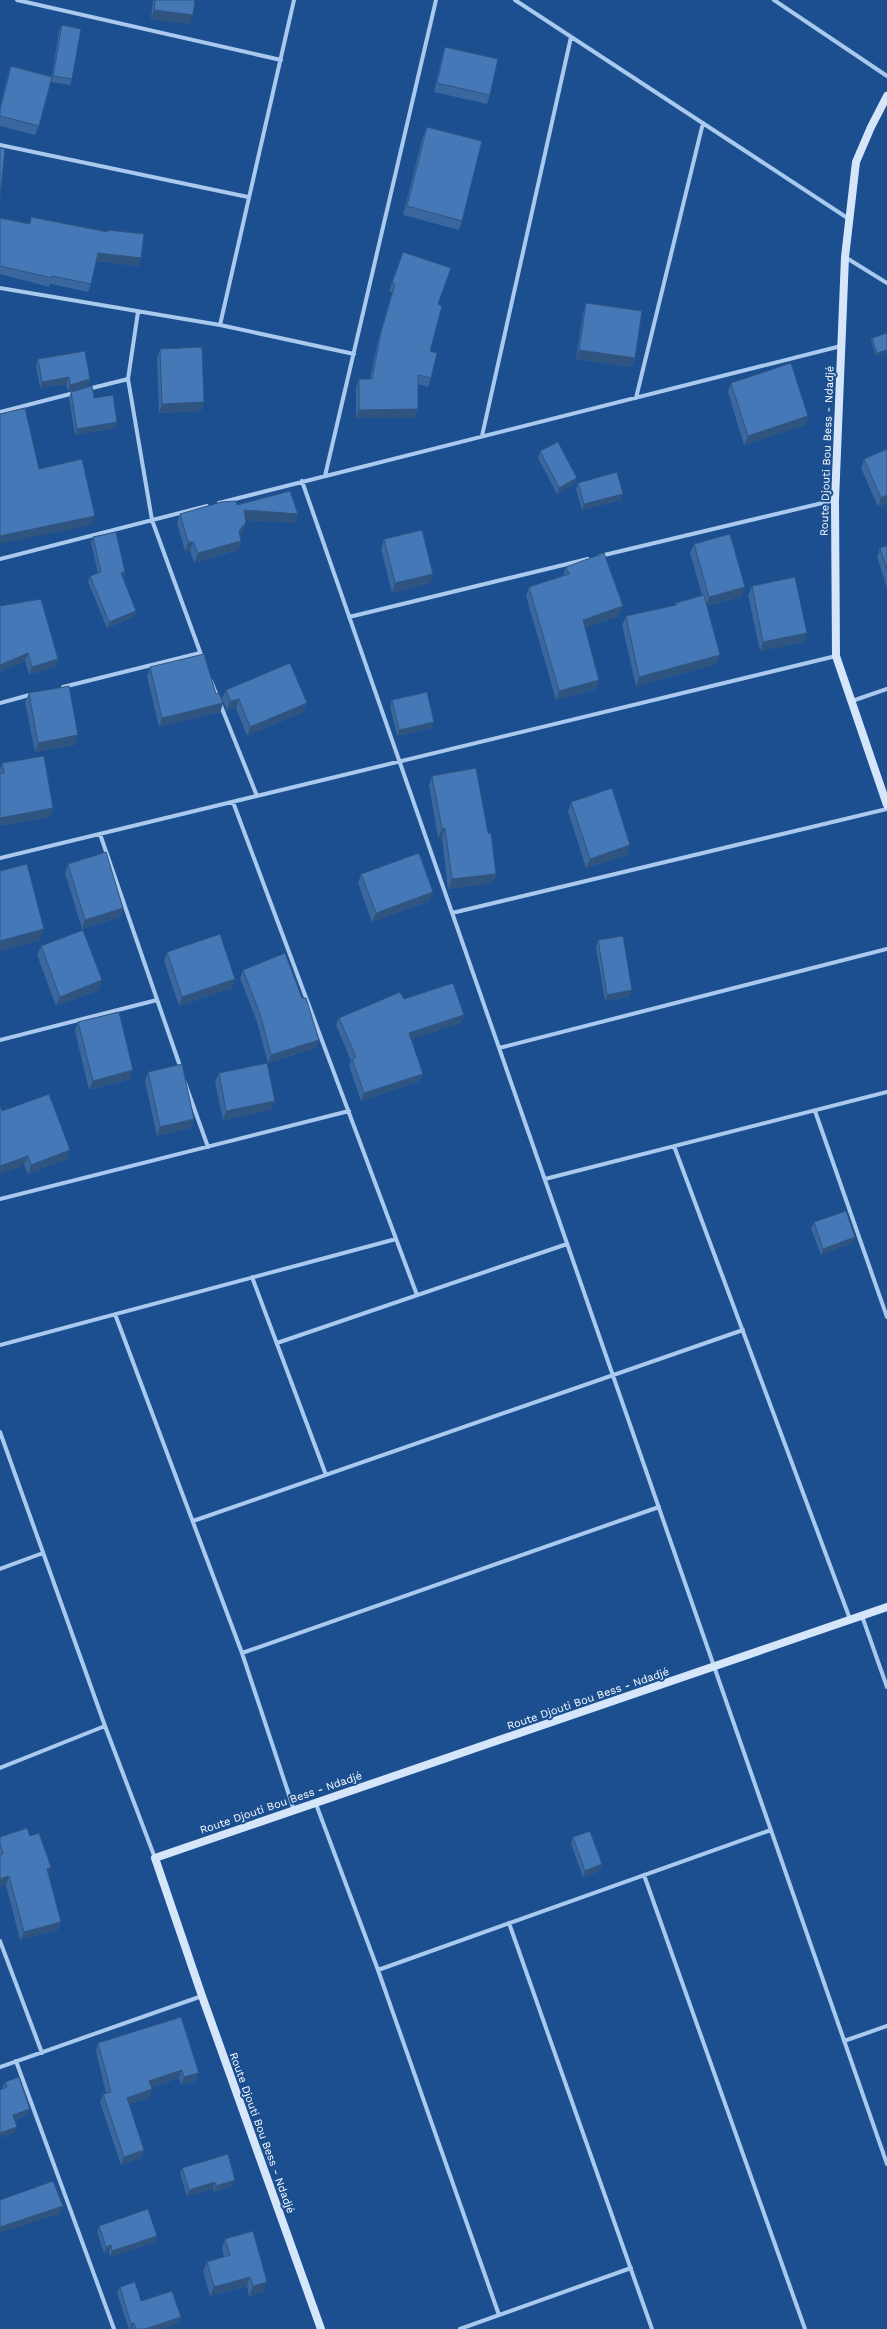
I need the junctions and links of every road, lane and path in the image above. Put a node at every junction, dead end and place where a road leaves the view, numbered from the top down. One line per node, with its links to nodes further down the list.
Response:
1 (17, 0): 7 (street)
2 (294, 0): 7 (street)
3 (436, 0): 20 (street)
4 (515, 0): 6 (street)
5 (774, 0): 8 (street)
6 (571, 37): 10 (street); 24 (street)
7 (281, 60): 12 (street)
8 (887, 76)
9 (887, 96): 13 (main road, Route Djouti Bou Bess - Ndadjé)
10 (703, 123): 13 (street); 22 (street)
11 (0, 145): 12 (street)
12 (248, 197): 18 (street)
13 (849, 219): 14 (main road, Route Djouti Bou Bess - Ndadjé)
14 (845, 256): 15 (street); 19 (main road, Route Djouti Bou Bess - Ndadjé)
15 (887, 283)
16 (0, 288): 17 (street)
17 (138, 312): 18 (street); 21 (street)
18 (220, 325): 20 (street)
19 (841, 346): 22 (street); 27 (main road, Route Djouti Bou Bess - Ndadjé)
20 (354, 354): 25 (street)
21 (128, 379): 23 (street); 28 (street)
22 (636, 398): 24 (street)
23 (0, 412)
24 (482, 436): 25 (street)
25 (326, 476): 26 (street)
26 (302, 481): 28 (street); 30 (street)
27 (835, 500): 30 (street); 32 (main road, Route Djouti Bou Bess - Ndadjé)
28 (152, 520): 29 (street); 31 (street)
29 (0, 559)
30 (349, 616): 40 (street)
31 (200, 653): 33 (street); 36 (street)
32 (836, 656): 38 (main road, Route Djouti Bou Bess - Ndadjé); 40 (street)
33 (206, 667)
34 (209, 674): 41 (street)
35 (887, 688): 38 (street)
36 (54, 689)
37 (38, 693): 39 (street)
38 (852, 701): 43 (main road, Route Djouti Bou Bess - Ndadjé)
39 (0, 702)
40 (399, 761): 41 (street); 47 (street)
41 (257, 796): 42 (street)
42 (233, 802): 45 (street); 55 (street)
43 (887, 805)
44 (887, 810): 47 (street)
45 (100, 834): 46 (street); 49 (street)
46 (0, 858)
47 (452, 913): 51 (street)
48 (887, 949): 51 (street)
49 (157, 1000): 50 (street); 52 (street)
50 (0, 1040)
51 (499, 1048): 59 (street)
52 (182, 1074)
53 (185, 1081): 58 (street)
54 (887, 1092): 56 (street)
55 (348, 1111): 58 (street); 61 (street)
56 (815, 1111): 57 (street); 66 (street)
57 (674, 1146): 59 (street); 67 (street)
58 (208, 1147): 60 (street)
59 (545, 1178): 62 (street)
60 (0, 1199)
61 (396, 1239): 63 (street); 64 (street)
62 (567, 1244): 64 (street); 70 (street)
63 (252, 1277): 65 (street); 68 (street)
64 (417, 1295): 68 (street)
65 (115, 1314): 69 (street); 74 (street)
66 (887, 1317)
67 (742, 1330): 70 (street); 79 (street)
68 (277, 1343): 72 (street)
69 (0, 1346)
70 (613, 1376): 72 (street); 73 (street)
71 (0, 1432): 75 (street)
72 (326, 1475): 74 (street)
73 (659, 1507): 80 (street); 81 (street)
74 (193, 1521): 80 (street)
75 (43, 1553): 76 (street); 83 (street)
76 (0, 1569)
77 (887, 1607): 78 (main road, Route Djouti Bou Bess - Ndadjé)
78 (862, 1616): 79 (main road, Route Djouti Bou Bess - Ndadjé); 82 (street)
79 (850, 1620): 81 (main road, Route Djouti Bou Bess - Ndadjé)
80 (242, 1653): 86 (street)
81 (714, 1667): 85 (main road, Route Djouti Bou Bess - Ndadjé); 87 (street)
82 (887, 1687)
83 (106, 1726): 84 (street); 88 (street)
84 (0, 1768)
85 (316, 1804): 86 (main road, Route Djouti Bou Bess - Ndadjé); 92 (street)
86 (294, 1810): 88 (main road, Route Djouti Bou Bess - Ndadjé)
87 (771, 1830): 89 (street); 95 (street)
88 (155, 1858): 93 (main road, Route Djouti Bou Bess - Ndadjé)
89 (644, 1875): 90 (street); 106 (street)
90 (509, 1923): 92 (street); 100 (street)
91 (0, 1941): 96 (street)
92 (378, 1970): 101 (street)
93 (202, 1996): 96 (street); 103 (main road, Route Djouti Bou Bess - Ndadjé)
94 (887, 2026): 95 (street)
95 (844, 2041): 99 (street)
96 (42, 2053): 97 (street)
97 (16, 2061): 98 (street); 102 (street)
98 (0, 2067)
99 (887, 2164)
100 (631, 2268): 101 (street); 105 (street)
101 (500, 2315): 104 (street)
102 (114, 2329)
103 (321, 2329)
104 (460, 2329)
105 (652, 2329)
106 (805, 2329)

